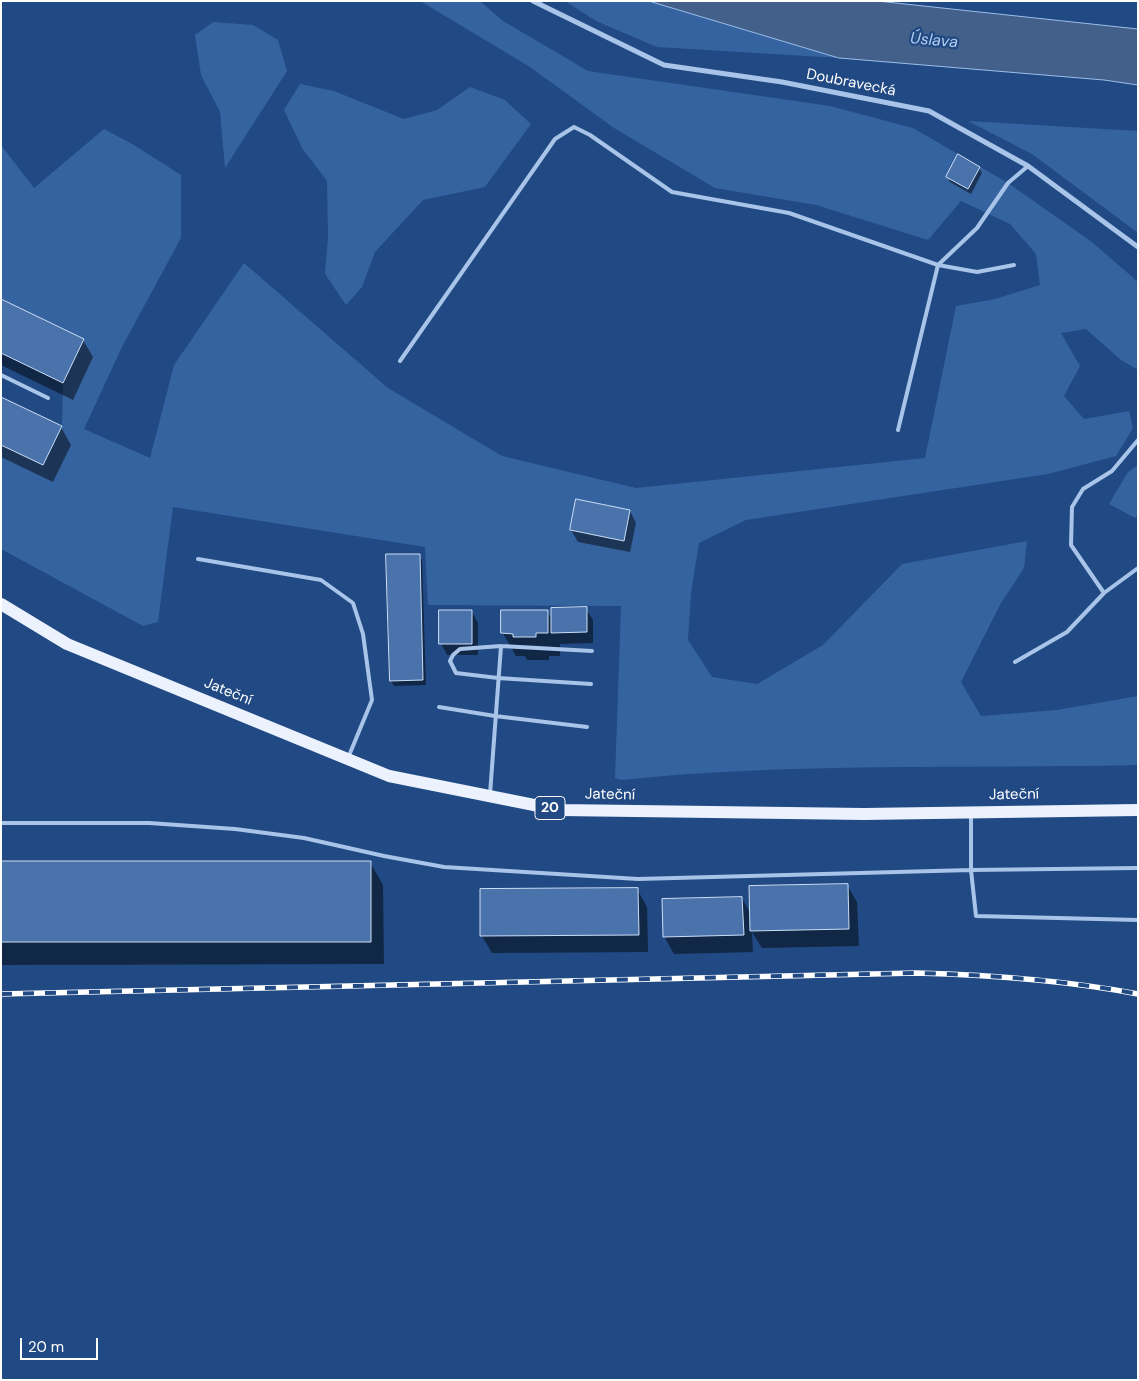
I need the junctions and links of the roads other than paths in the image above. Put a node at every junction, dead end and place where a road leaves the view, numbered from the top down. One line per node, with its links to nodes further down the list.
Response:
1 (533, 1): 2 (street, Doubravecká)
2 (1028, 166): 3 (street, Doubravecká); 4 (lane)
3 (1138, 247)
4 (938, 265): 5 (lane); 6 (lane); 9 (lane)
5 (1014, 265)
6 (400, 361)
7 (1, 375): 8 (lane)
8 (48, 398)
9 (898, 430)
10 (1138, 440): 13 (lane)
11 (198, 559): 23 (lane)
12 (1138, 568): 13 (lane)
13 (1104, 593): 17 (lane)
14 (1, 604): 23 (main road, Jateční / 20)
15 (501, 646): 16 (lane); 18 (lane); 18 (lane)
16 (592, 651)
17 (1015, 662)
18 (498, 678): 19 (lane); 21 (lane)
19 (591, 684)
20 (439, 707): 21 (lane)
21 (495, 716): 22 (lane); 24 (lane)
22 (587, 727)
23 (347, 759): 24 (main road, Jateční / 20)
24 (490, 796): 26 (main road, Jateční / 20)
25 (1138, 810): 26 (main road, Jateční / 20)
26 (971, 812): 29 (lane)
27 (1, 823): 29 (lane)
28 (1138, 868): 29 (lane)
29 (971, 870): 30 (lane)
30 (1138, 920)

